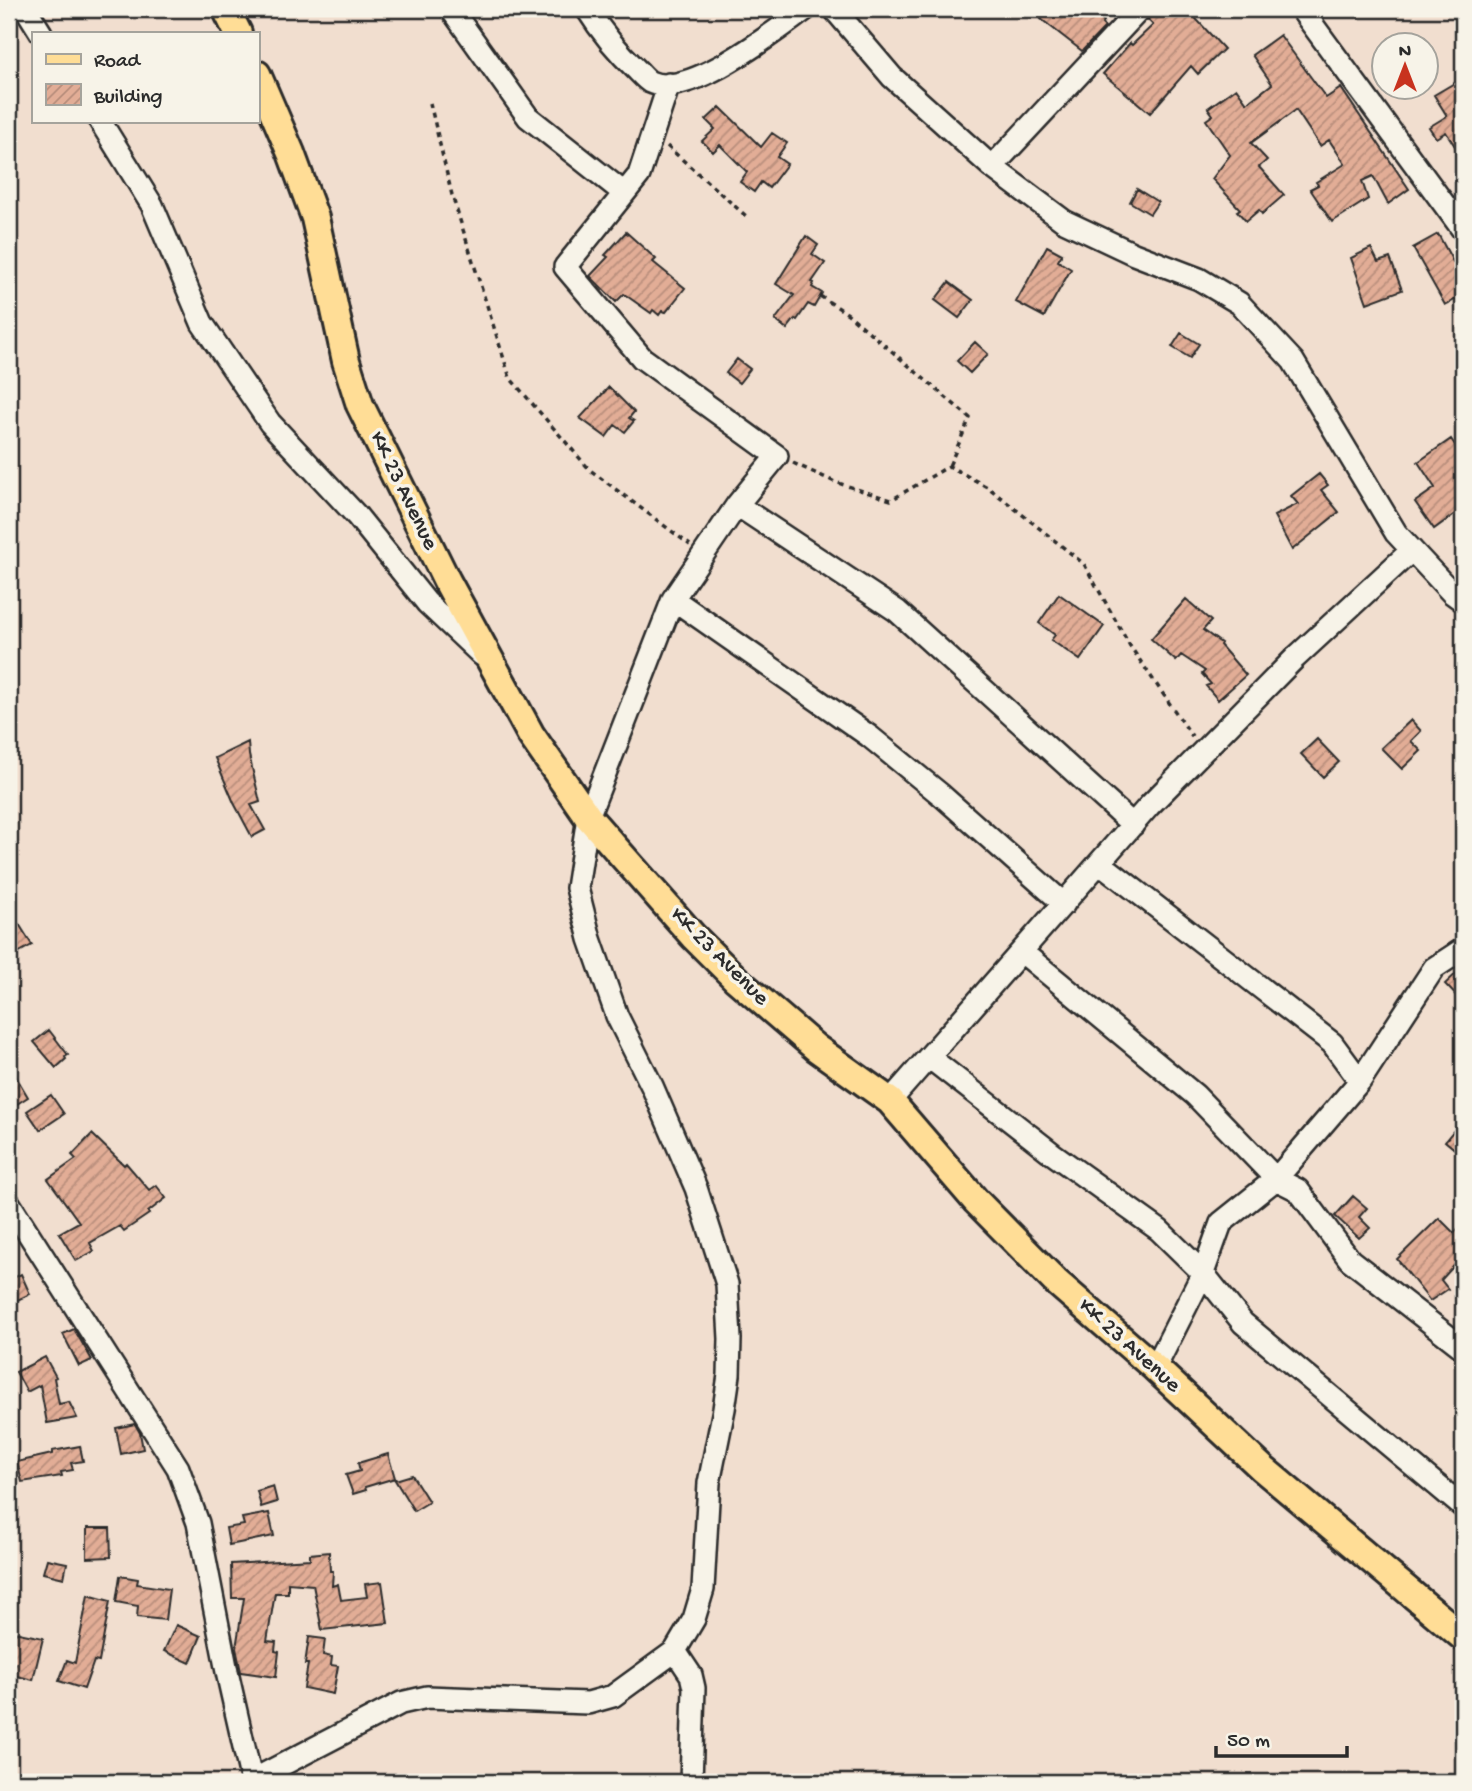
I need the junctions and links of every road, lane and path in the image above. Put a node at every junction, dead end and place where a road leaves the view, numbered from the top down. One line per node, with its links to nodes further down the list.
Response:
1 (26, 9): 9 (street)
2 (226, 9): 10 (main road)
3 (451, 9): 17 (street)
4 (587, 9): 12 (street)
5 (806, 9): 12 (street)
6 (834, 9): 16 (street)
7 (1140, 9): 16 (street)
8 (1301, 9): 19 (street)
9 (40, 32)
10 (238, 32)
11 (259, 79): 28 (main road, KK 23 Avenue)
12 (669, 85): 15 (street)
13 (430, 103): 25 (path)
14 (101, 122): 28 (street)
15 (653, 134): 17 (street); 18 (path)
16 (992, 167): 24 (street)
17 (624, 193): 21 (street)
18 (746, 216)
19 (1463, 230)
20 (820, 296): 22 (path)
21 (777, 456): 22 (path); 23 (street)
22 (949, 466): 29 (path)
23 (737, 505): 25 (street); 31 (street)
24 (1412, 550): 27 (street); 29 (street)
25 (703, 554): 26 (street)
26 (673, 599): 30 (street); 33 (street)
27 (1463, 601)
28 (494, 666): 30 (main road, KK 23 Avenue)
29 (1203, 752): 31 (street)
30 (588, 817): 38 (main road, KK 23 Avenue); 46 (street)
31 (1133, 825): 32 (street)
32 (1100, 863): 33 (street); 37 (street)
33 (1063, 904): 35 (street)
34 (1463, 949): 37 (street)
35 (1022, 952): 36 (street); 39 (street)
36 (930, 1058): 38 (street); 41 (street)
37 (1360, 1081): 39 (street)
38 (890, 1101): 43 (main road, KK 23 Avenue)
39 (1276, 1179): 41 (street); 42 (street)
40 (9, 1203): 47 (street)
41 (1203, 1273): 43 (street); 44 (street)
42 (1463, 1348)
43 (1155, 1368): 45 (main road, KK 23 Avenue)
44 (1463, 1507)
45 (1463, 1637)
46 (675, 1651): 47 (street); 48 (street)
47 (252, 1781)
48 (691, 1782)

